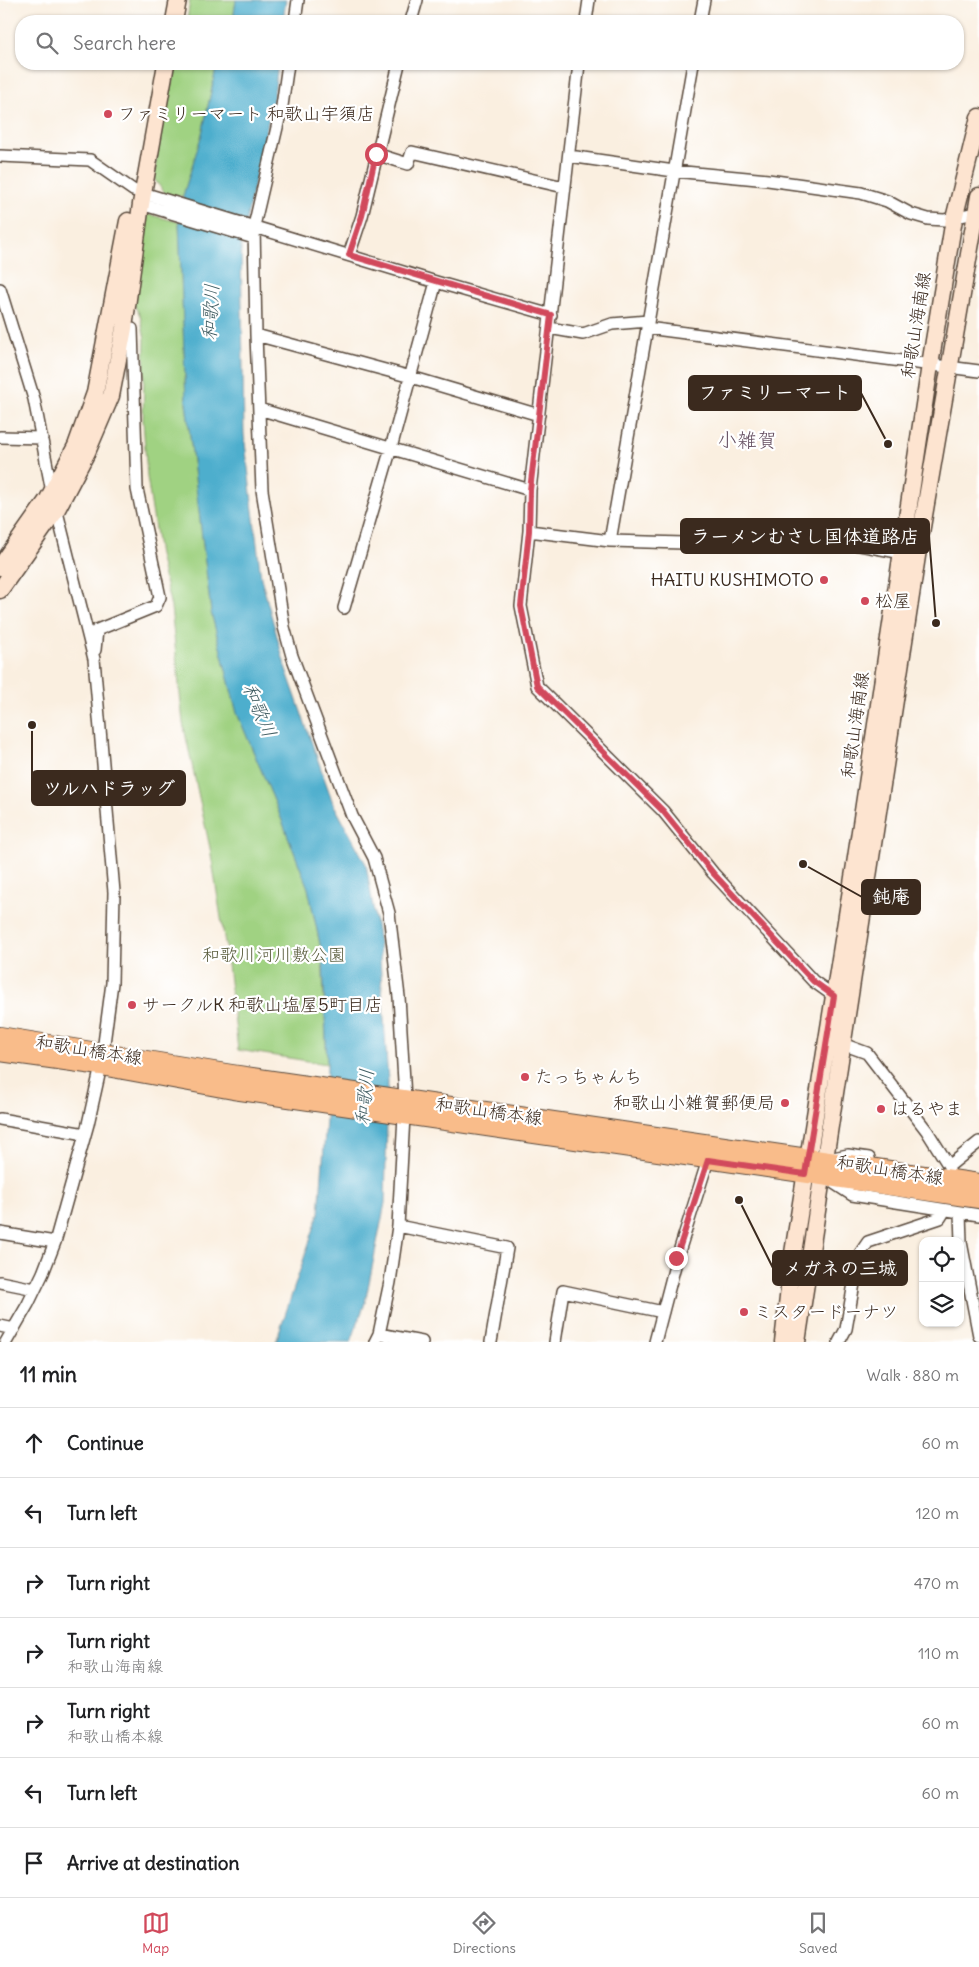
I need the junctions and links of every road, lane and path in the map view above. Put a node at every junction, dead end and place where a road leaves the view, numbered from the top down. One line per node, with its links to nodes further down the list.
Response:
1 (167, 0): 7 (main road)
2 (178, 0): 8 (main road)
3 (298, 0): 9 (street)
4 (417, 0): 10 (street)
5 (589, 0): 11 (street)
6 (704, 0): 12 (street)
7 (164, 15)
8 (175, 15)
9 (296, 15)
10 (413, 15)
11 (587, 15)
12 (701, 15)
13 (155, 70): 26 (main road)
14 (165, 70): 26 (main road)
15 (287, 70): 29 (street)
16 (398, 70): 20 (street)
17 (578, 70): 22 (street)
18 (692, 70): 23 (street)
19 (979, 117): 28 (main road, 和歌山海南線)
20 (376, 154): 24 (street); 31 (street)
21 (0, 156): 26 (street)
22 (569, 156): 23 (street); 24 (street)
23 (674, 171): 28 (street); 35 (street)
24 (564, 187): 34 (street)
25 (979, 196): 27 (main road, 和歌山海南線)
26 (144, 198): 29 (street); 30 (street); 36 (main road); 49 (main road)
27 (977, 212): 28 (street); 40 (main road, 和歌山海南線)
28 (954, 219): 39 (main road, 和歌山海南線)
29 (250, 225): 30 (street); 31 (street)
30 (254, 238): 38 (street)
31 (349, 255): 32 (street)
32 (436, 282): 34 (street); 42 (street)
33 (0, 289): 46 (street)
34 (551, 315): 37 (street)
35 (647, 324): 37 (street); 39 (street); 52 (street)
36 (124, 328): 50 (main road); 58 (street)
37 (549, 328): 44 (street)
38 (256, 335): 42 (street); 43 (street)
39 (930, 365): 40 (street); 53 (main road, 和歌山海南線)
40 (948, 368): 41 (street); 54 (main road, 和歌山海南線)
41 (979, 371)
42 (411, 377): 44 (street); 47 (street)
43 (259, 409): 47 (street); 64 (street)
44 (539, 415): 48 (street)
45 (0, 437): 46 (street)
46 (42, 438): 49 (street)
47 (391, 448): 48 (street); 57 (street)
48 (530, 490): 51 (street)
49 (52, 492): 50 (street); 55 (main road)
50 (57, 509): 56 (main road); 58 (street)
51 (529, 531): 52 (street); 59 (street)
52 (610, 541): 53 (street)
53 (901, 553): 54 (street); 59 (main road, 和歌山海南線)
54 (917, 556): 59 (main road, 和歌山海南線)
55 (0, 567)
56 (0, 590)
57 (344, 608)
58 (94, 659): 63 (street)
59 (842, 997): 61 (main road, 和歌山海南線)
60 (0, 1036): 63 (main road, 和歌山橋本線)
61 (831, 1041): 69 (main road, 和歌山海南線); 70 (street)
62 (0, 1052): 63 (main road, 和歌山橋本線)
63 (102, 1059): 64 (main road, 和歌山橋本線); 66 (street)
64 (400, 1106): 68 (main road, 和歌山橋本線); 69 (main road, 和歌山橋本線); 77 (street)
65 (0, 1119): 66 (street)
66 (85, 1134): 79 (street)
67 (979, 1142): 70 (street)
68 (708, 1160): 69 (main road, 和歌山橋本線); 82 (street)
69 (815, 1167): 70 (street); 72 (main road, 和歌山橋本線); 73 (main road, 和歌山橋本線); 74 (street); 92 (main road, 和歌山海南線); 93 (main road, 和歌山海南線)
70 (949, 1168): 71 (street)
71 (979, 1176)
72 (979, 1184)
73 (979, 1199)
74 (945, 1210): 75 (street); 94 (street)
75 (960, 1213): 76 (street); 85 (street)
76 (979, 1215)
77 (398, 1226): 86 (street); 89 (street)
78 (0, 1233): 79 (street)
79 (55, 1242): 81 (street)
80 (0, 1282): 81 (street)
81 (35, 1289): 84 (street)
82 (664, 1312): 90 (street); 91 (street)
83 (0, 1326): 84 (street)
84 (14, 1329): 87 (street)
85 (979, 1336)
86 (377, 1338): 88 (street)
87 (6, 1342)
88 (422, 1342)
89 (491, 1342)
90 (555, 1342)
91 (655, 1342)
92 (783, 1342)
93 (797, 1342)
94 (839, 1342)

